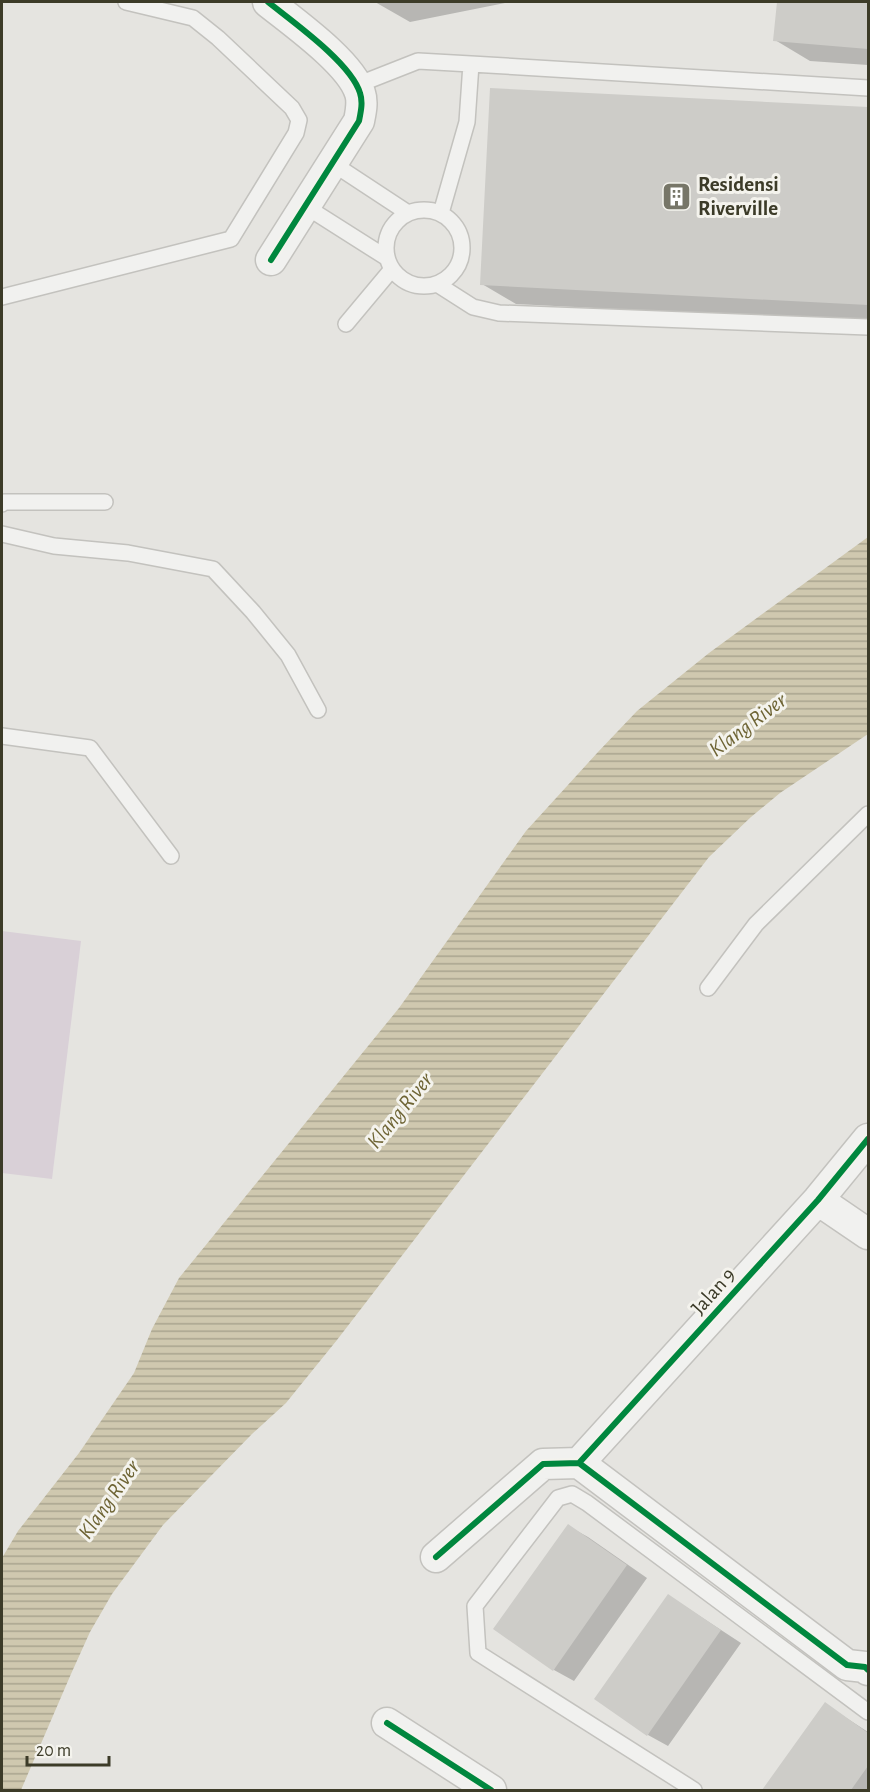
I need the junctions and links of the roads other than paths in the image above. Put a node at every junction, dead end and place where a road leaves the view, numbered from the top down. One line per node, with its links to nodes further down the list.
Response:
1 (268, 2): 4 (street)
2 (137, 3): 13 (lane)
3 (471, 64): 4 (lane); 5 (lane); 9 (lane)
4 (357, 85): 6 (street)
5 (868, 88)
6 (332, 163): 7 (street); 8 (lane)
7 (305, 206): 10 (street); 11 (lane)
8 (408, 213): 9 (lane); 11 (lane)
9 (441, 213): 12 (lane)
10 (270, 260)
11 (389, 264): 12 (lane); 14 (lane)
12 (437, 284): 15 (lane)
13 (2, 297)
14 (346, 324)
15 (868, 327)
16 (105, 502): 17 (lane)
17 (2, 504)
18 (2, 534): 19 (lane)
19 (318, 710)
20 (2, 736): 22 (lane)
21 (868, 814): 23 (lane)
22 (171, 856)
23 (708, 988)
24 (868, 1139): 25 (street, Jalan 9)
25 (818, 1200): 26 (street); 27 (street, Jalan 9)
26 (868, 1234)
27 (579, 1463): 28 (street); 29 (street)
28 (436, 1557)
29 (867, 1666)
30 (868, 1712): 33 (lane)
31 (387, 1723): 32 (street)
32 (490, 1791)
33 (694, 1791)

